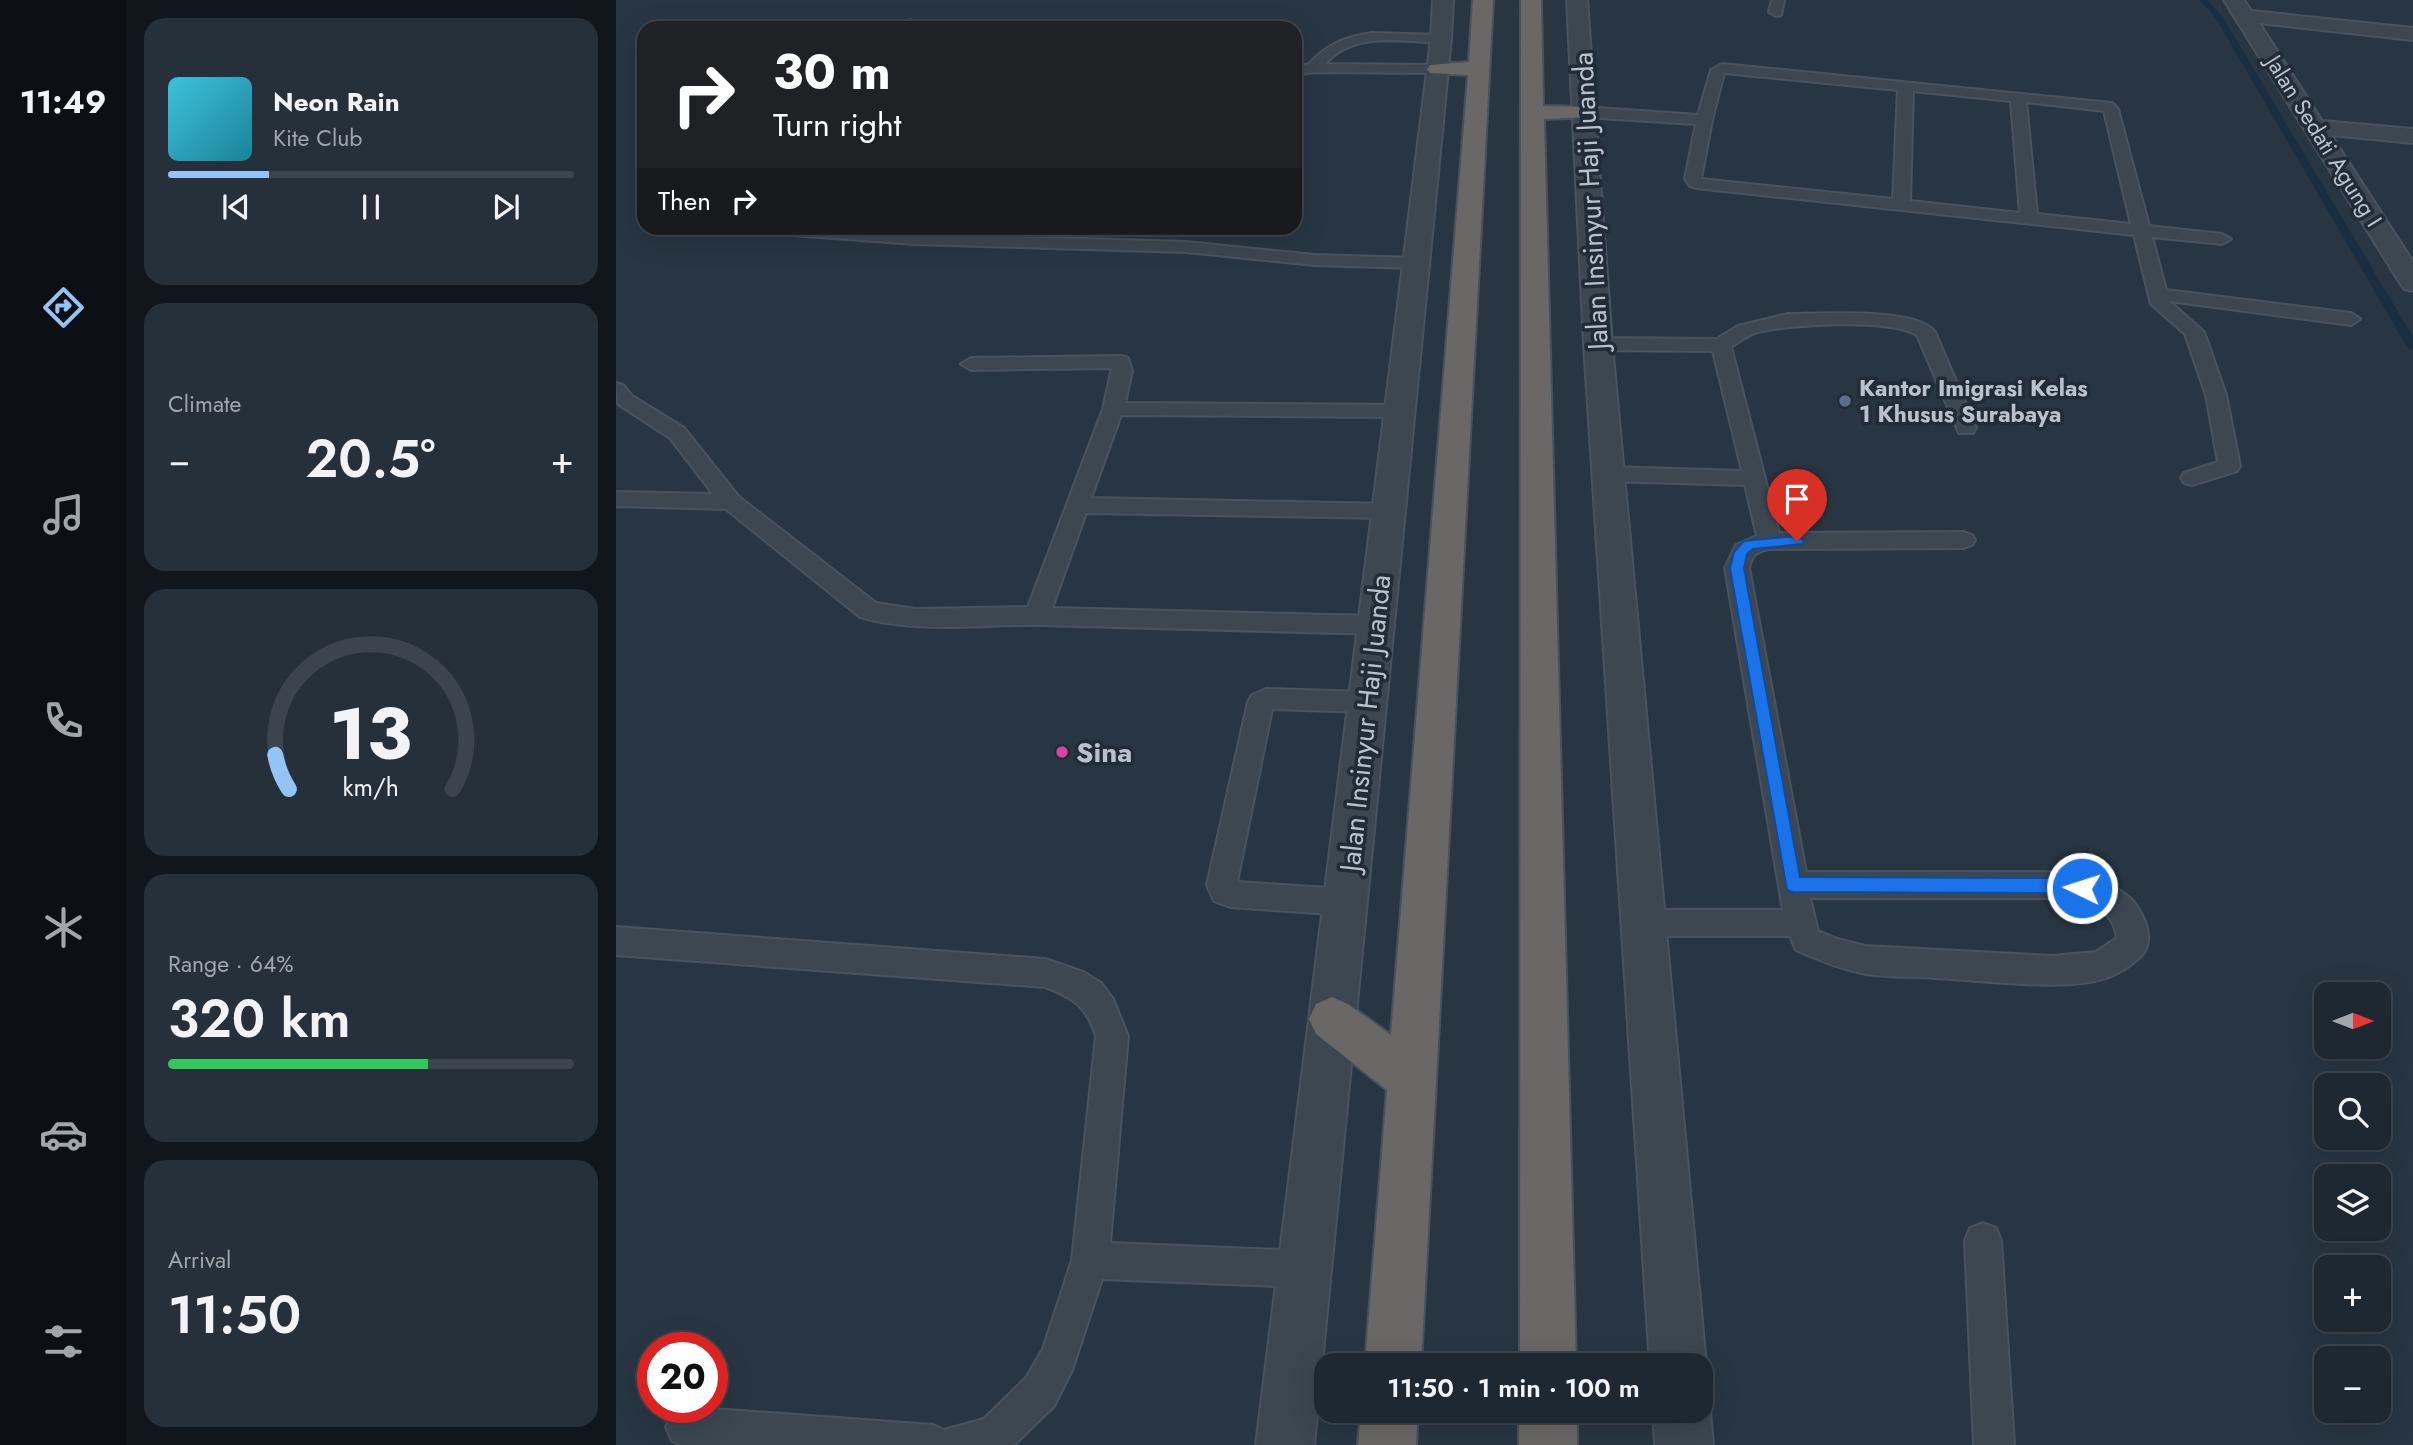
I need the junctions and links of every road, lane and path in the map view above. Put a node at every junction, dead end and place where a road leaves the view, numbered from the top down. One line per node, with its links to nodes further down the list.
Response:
1 (1443, 0): 9 (street, Jalan Insinyur Haji Juanda)
2 (1483, 0): 11 (highway)
3 (1531, 0): 16 (highway, Jalan Insinyur Haji Juanda)
4 (1577, 0): 15 (street, Jalan Insinyur Haji Juanda)
5 (2239, 8): 6 (street); 18 (street, Jalan Sedati Agung I)
6 (2413, 34)
7 (2325, 41): 8 (street)
8 (2413, 50)
9 (1439, 54): 10 (lane); 10 (lane); 11 (highway); 25 (street, Jalan Insinyur Haji Juanda)
10 (1314, 68): 12 (lane)
11 (1477, 68): 54 (highway)
12 (1302, 70)
13 (1906, 85): 14 (lane); 17 (lane); 20 (lane)
14 (2018, 96): 21 (lane); 22 (lane)
15 (1584, 112): 16 (highway); 17 (lane); 29 (street, Jalan Insinyur Haji Juanda)
16 (1532, 113): 59 (highway, Jalan Insinyur Haji Juanda)
17 (1704, 120): 20 (lane)
18 (2314, 127): 19 (street); 26 (street, Jalan Sedati Agung I)
19 (2413, 136)
20 (1900, 205): 21 (lane)
21 (2029, 219): 22 (lane)
22 (2141, 231): 24 (lane); 27 (lane)
23 (861, 235): 25 (lane)
24 (2222, 239)
25 (1416, 263): 34 (street, Jalan Insinyur Haji Juanda)
26 (2413, 284)
27 (2157, 294): 28 (lane); 38 (lane)
28 (2351, 319)
29 (1598, 344): 30 (lane); 36 (street, Jalan Insinyur Haji Juanda)
30 (1721, 345): 35 (lane); 37 (lane)
31 (971, 364): 33 (lane)
32 (619, 397): 40 (lane)
33 (1113, 409): 34 (lane); 41 (lane)
34 (1399, 411): 42 (street, Jalan Insinyur Haji Juanda)
35 (1966, 428)
36 (1608, 474): 37 (lane); 50 (street, Jalan Insinyur Haji Juanda)
37 (1754, 478): 44 (lane)
38 (2192, 478)
39 (616, 499): 40 (lane)
40 (731, 502): 45 (lane)
41 (1077, 505): 42 (lane); 45 (lane)
42 (1388, 511): 46 (street, Jalan Insinyur Haji Juanda)
43 (1964, 540): 44 (lane)
44 (1770, 541): 48 (lane)
45 (1037, 616): 46 (lane)
46 (1376, 625): 47 (street, Jalan Insinyur Haji Juanda)
47 (1367, 702): 49 (street, Jalan Insinyur Haji Juanda); 49 (lane)
48 (1793, 885): 51 (lane); 51 (lane)
49 (1345, 902): 53 (street, Jalan Insinyur Haji Juanda)
50 (1643, 923): 51 (lane); 60 (street, Jalan Insinyur Haji Juanda)
51 (1800, 923)
52 (619, 947): 56 (lane)
53 (1332, 1019): 54 (highway); 57 (street, Jalan Insinyur Haji Juanda)
54 (1412, 1080): 58 (highway)
55 (1983, 1241): 71 (lane)
56 (1090, 1260): 57 (lane); 66 (lane)
57 (1304, 1269): 67 (street, Jalan Insinyur Haji Juanda)
58 (1394, 1353)
59 (1548, 1353)
60 (1677, 1353)
61 (1389, 1423): 68 (highway)
62 (1548, 1423): 69 (highway)
63 (1682, 1423): 70 (street)
64 (686, 1427): 65 (lane)
65 (933, 1445)
66 (955, 1445)
67 (1284, 1445)
68 (1387, 1445)
69 (1548, 1445)
70 (1684, 1445)
71 (1994, 1445)

